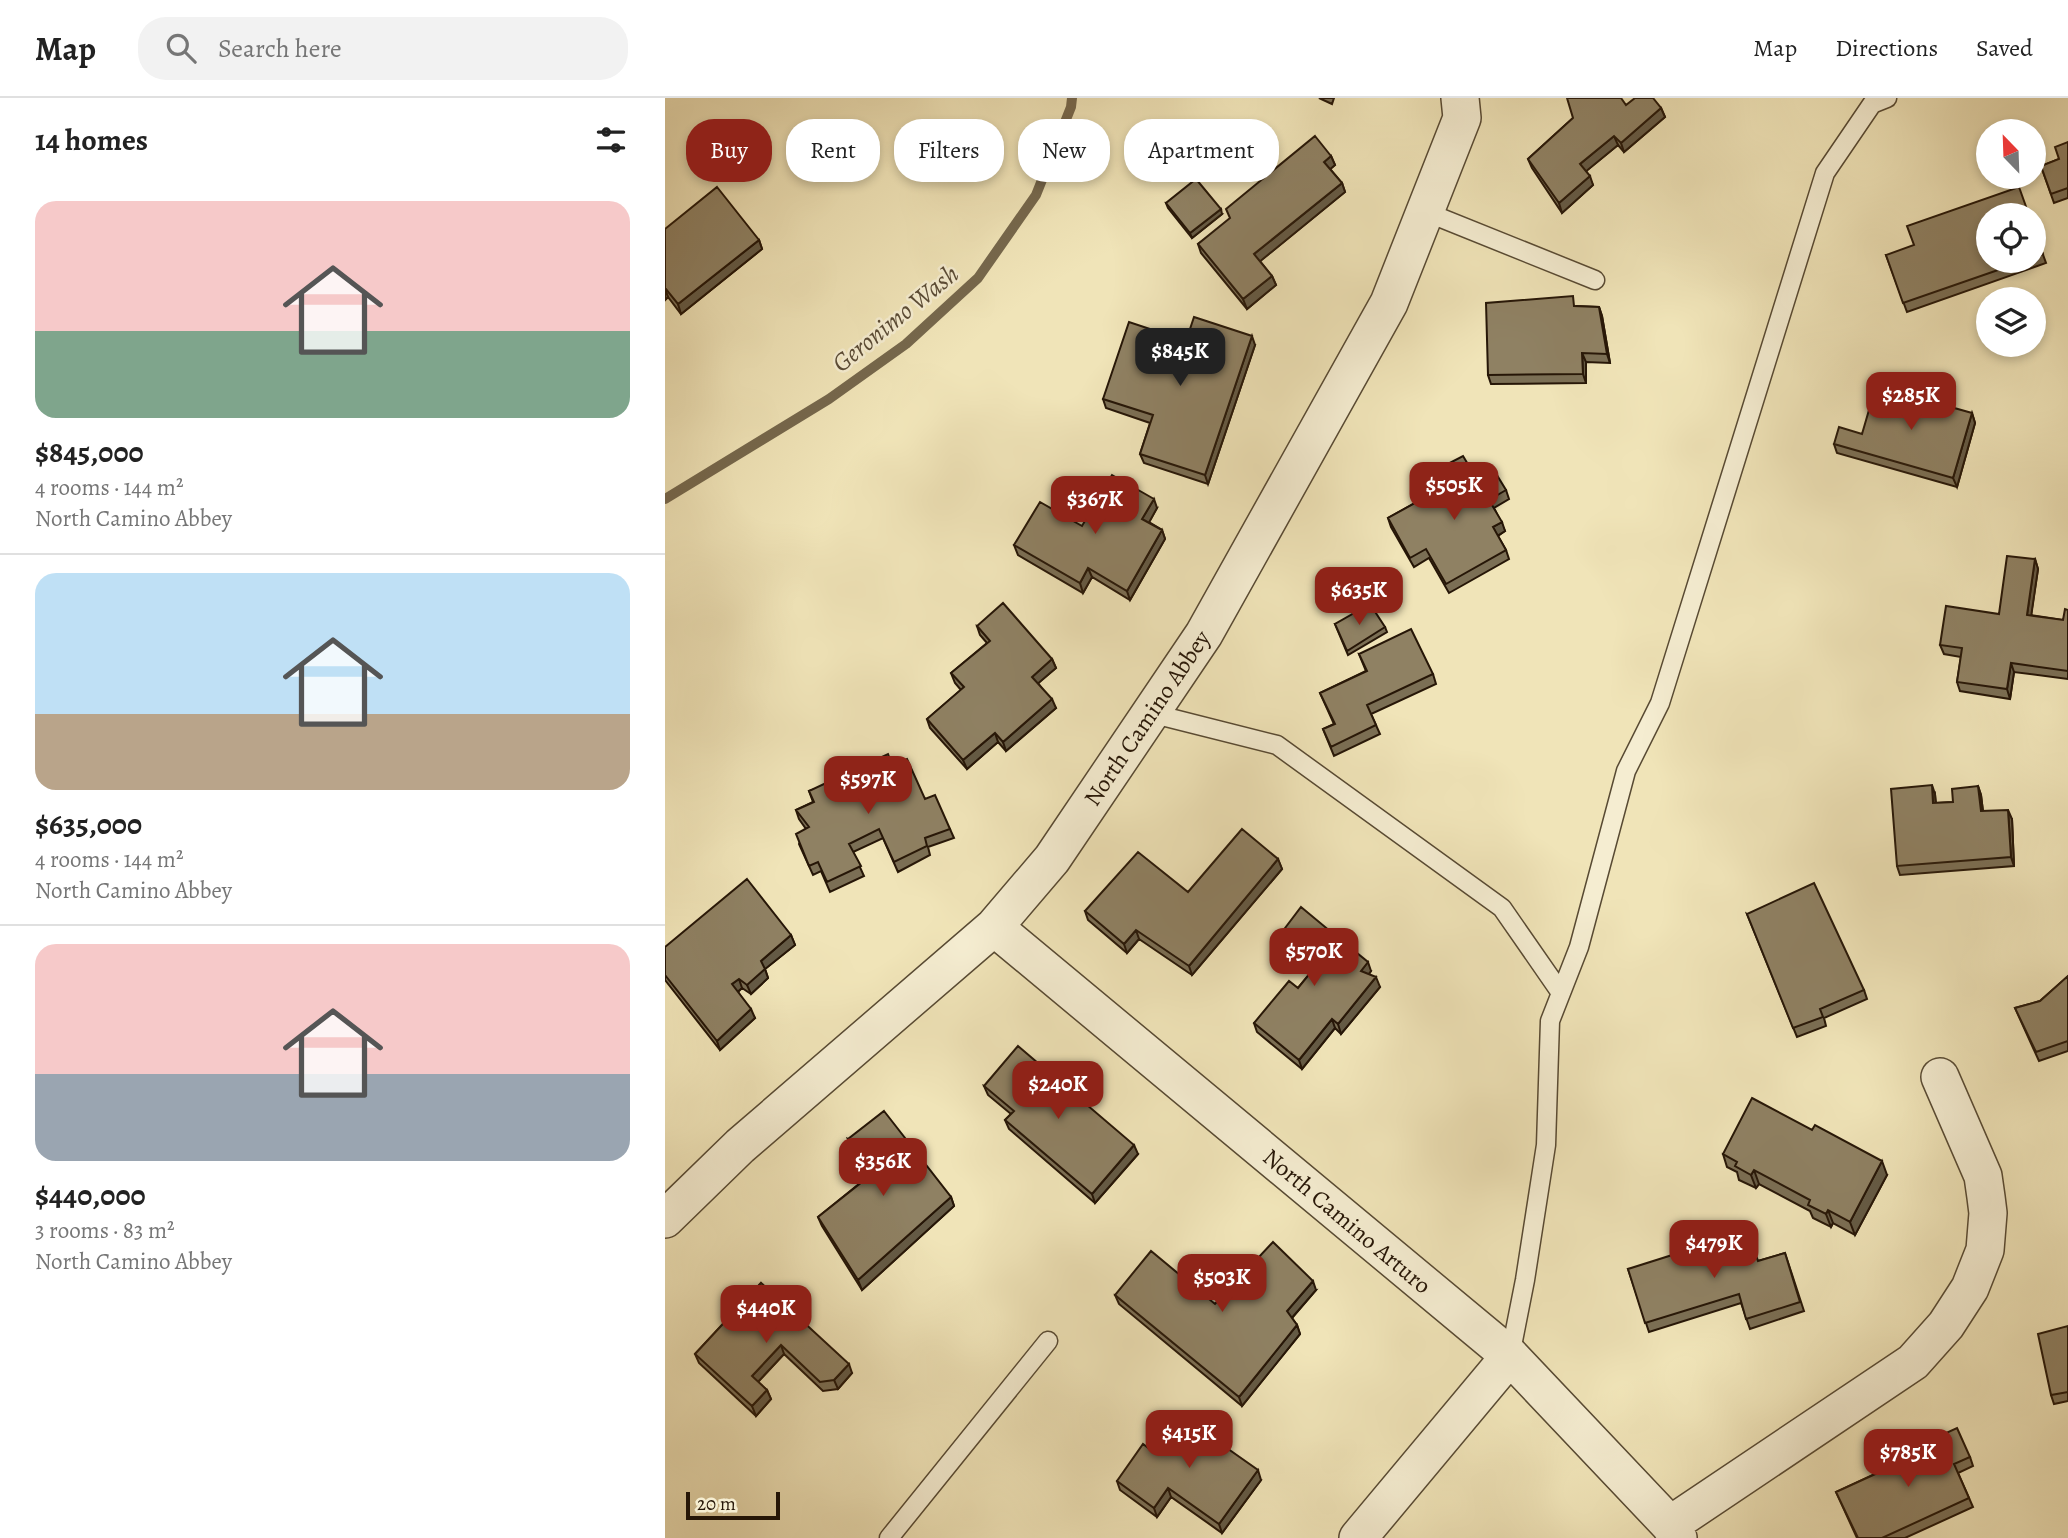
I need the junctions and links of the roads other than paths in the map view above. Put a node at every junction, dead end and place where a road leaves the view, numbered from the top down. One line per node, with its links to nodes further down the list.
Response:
1 (1460, 98): 3 (street, North Camino Abbey)
2 (1887, 98): 7 (lane)
3 (1426, 212): 4 (lane); 5 (street, North Camino Abbey)
4 (1595, 280)
5 (1150, 713): 6 (street, North Camino Abbey); 7 (lane)
6 (994, 927): 9 (street, North Camino Abbey); 11 (street, North Camino Arturo)
7 (1561, 993): 11 (lane)
8 (1940, 1077): 12 (street)
9 (665, 1219)
10 (1048, 1341): 13 (lane)
11 (1510, 1356): 12 (street, North Camino Arturo); 14 (street)
12 (1674, 1532)
13 (889, 1538)
14 (1358, 1538)

